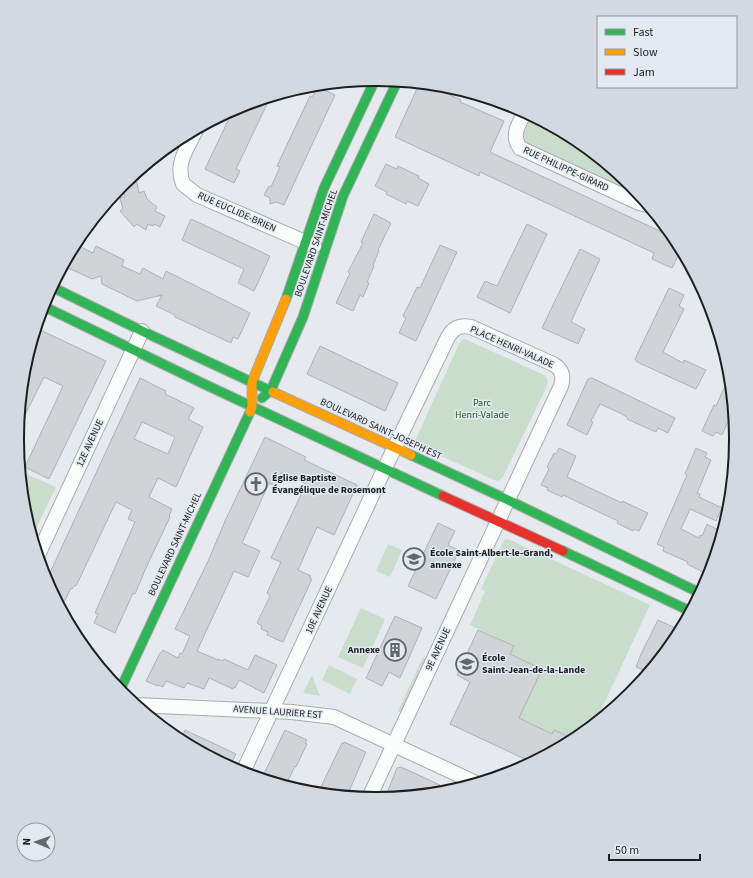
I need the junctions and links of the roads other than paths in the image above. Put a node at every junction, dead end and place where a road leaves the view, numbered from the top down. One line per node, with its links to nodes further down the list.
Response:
1 (371, 86): 6 (main road, BOULEVARD SAINT-MICHEL)
2 (395, 87): 7 (main road, BOULEVARD SAINT-MICHEL)
3 (522, 118): 5 (street, RUE PHILIPPE-GIRARD)
4 (192, 139): 6 (street, RUE EUCLIDE-BRIEN)
5 (638, 203)
6 (305, 242): 7 (street, RUE EUCLIDE-BRIEN); 12 (main road, BOULEVARD SAINT-MICHEL)
7 (324, 250): 13 (main road, BOULEVARD SAINT-MICHEL)
8 (57, 290): 10 (main road, BOULEVARD SAINT-JOSEPH EST)
9 (49, 309): 11 (main road)
10 (142, 331): 11 (street, 12E AVENUE); 12 (main road, BOULEVARD SAINT-JOSEPH EST)
11 (133, 351): 14 (main road); 19 (street, 12E AVENUE)
12 (252, 382): 13 (main road, BOULEVARD SAINT-JOSEPH EST); 14 (main road, BOULEVARD SAINT-MICHEL)
13 (271, 390): 14 (main road, BOULEVARD SAINT-MICHEL); 15 (main road, BOULEVARD SAINT-JOSEPH EST)
14 (252, 407): 16 (main road); 22 (main road, BOULEVARD SAINT-MICHEL)
15 (396, 448): 16 (street, 10E AVENUE); 17 (main road, BOULEVARD SAINT-JOSEPH EST); 17 (street, PLACE HENRI-VALADE)
16 (385, 469): 18 (main road); 24 (street, 10E AVENUE)
17 (508, 500): 18 (street, 9E AVENUE); 20 (main road, BOULEVARD SAINT-JOSEPH EST)
18 (498, 520): 21 (main road); 25 (street, 9E AVENUE)
19 (42, 547)
20 (695, 591)
21 (685, 609)
22 (123, 684)
23 (146, 705): 24 (street, AVENUE LAURIER EST)
24 (272, 711): 25 (street, AVENUE LAURIER EST); 26 (street, 10E AVENUE)
25 (394, 744): 27 (street, AVENUE LAURIER EST); 28 (street, 9E AVENUE)
26 (246, 766)
27 (468, 779)
28 (371, 792)

